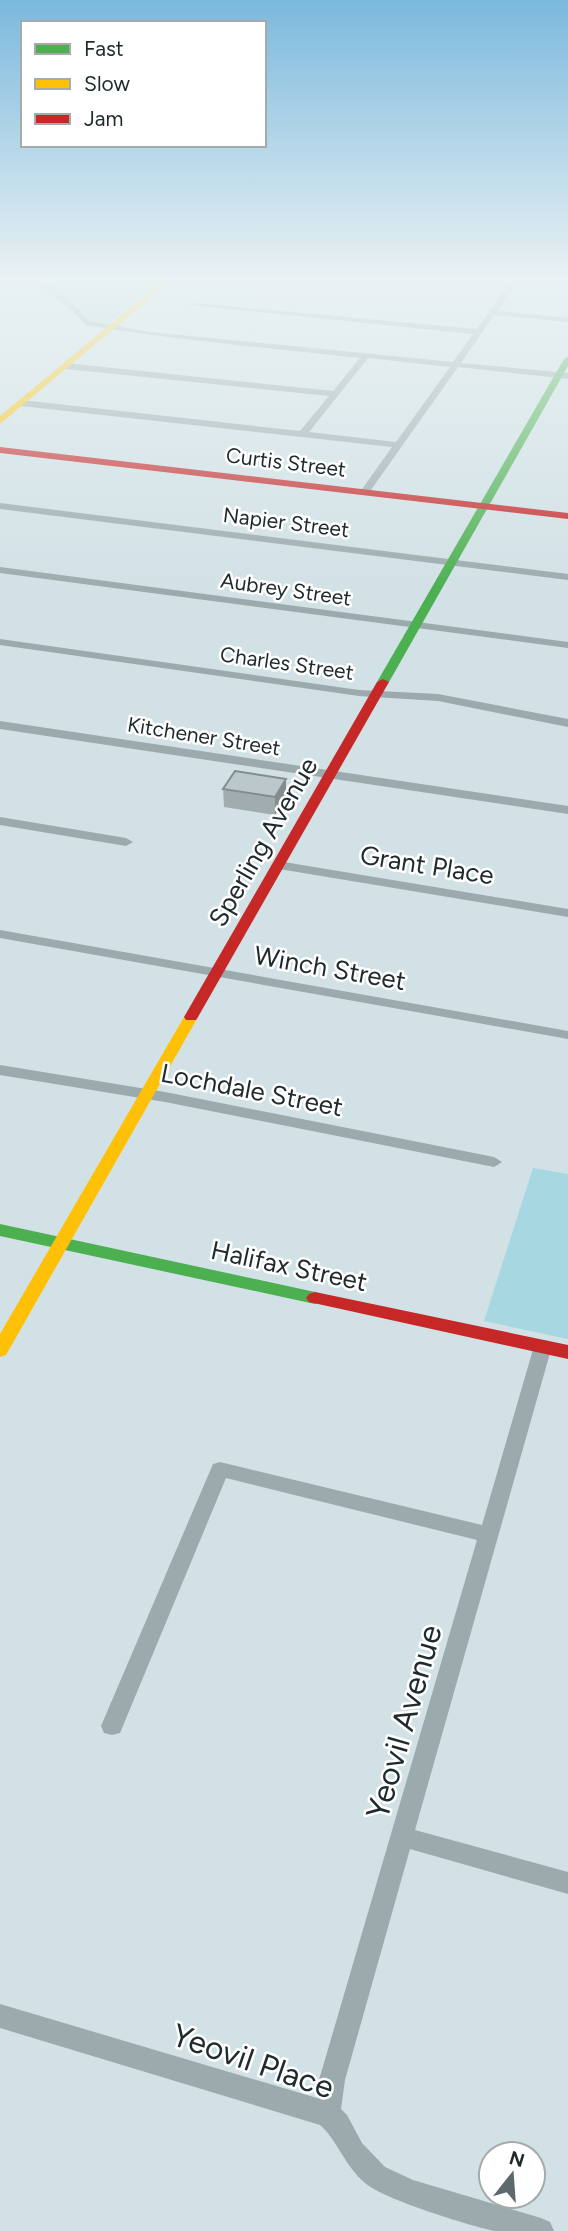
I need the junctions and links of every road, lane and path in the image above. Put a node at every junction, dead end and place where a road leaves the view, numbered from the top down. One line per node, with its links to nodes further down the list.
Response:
1 (43, 385): 7 (street)
2 (250, 385): 6 (street)
3 (342, 385): 6 (street)
4 (441, 385): 10 (street)
5 (557, 385): 14 (street, Sperling Avenue)
6 (335, 394): 9 (street)
7 (21, 403): 8 (street); 9 (street)
8 (0, 421)
9 (303, 434): 10 (street)
10 (399, 445): 12 (street)
11 (0, 450): 12 (street, Curtis Street)
12 (365, 492): 14 (street, Curtis Street)
13 (0, 506): 16 (street, Napier Street)
14 (484, 506): 15 (street, Curtis Street); 16 (street, Sperling Avenue)
15 (568, 516)
16 (452, 562): 18 (street, Napier Street); 19 (street, Sperling Avenue)
17 (0, 570): 19 (street, Aubrey Street)
18 (568, 577)
19 (417, 625): 21 (street, Aubrey Street); 22 (street, Sperling Avenue)
20 (0, 642): 22 (street, Charles Street)
21 (568, 645)
22 (377, 692): 23 (street, Charles Street); 25 (street, Sperling Avenue)
23 (568, 723)
24 (0, 725): 25 (street, Kitchener Street)
25 (330, 775): 26 (street, Kitchener Street); 29 (street, Sperling Avenue)
26 (568, 810)
27 (0, 821): 28 (street)
28 (126, 842)
29 (278, 866): 30 (street, Grant Place); 32 (street, Sperling Avenue)
30 (568, 913)
31 (0, 934): 32 (street, Winch Street)
32 (216, 973): 33 (street, Winch Street); 35 (street, Sperling Avenue)
33 (568, 1035)
34 (0, 1070): 35 (street, Lochdale Street)
35 (147, 1094): 36 (street, Lochdale Street); 38 (street, Sperling Avenue)
36 (494, 1162)
37 (0, 1230): 38 (street, Halifax Street)
38 (63, 1244): 39 (street, Halifax Street); 40 (street, Sperling Avenue)
39 (543, 1346): 41 (street, Halifax Street); 42 (street, Yeovil Avenue)
40 (0, 1350)
41 (568, 1352)
42 (489, 1535): 43 (street); 44 (street, Yeovil Avenue)
43 (112, 1727)
44 (404, 1837): 45 (street); 47 (street, Yeovil Avenue)
45 (568, 1884)
46 (0, 2015): 47 (street, Yeovil Place)
47 (327, 2115): 48 (street, Yeovil Place)
48 (541, 2231)

